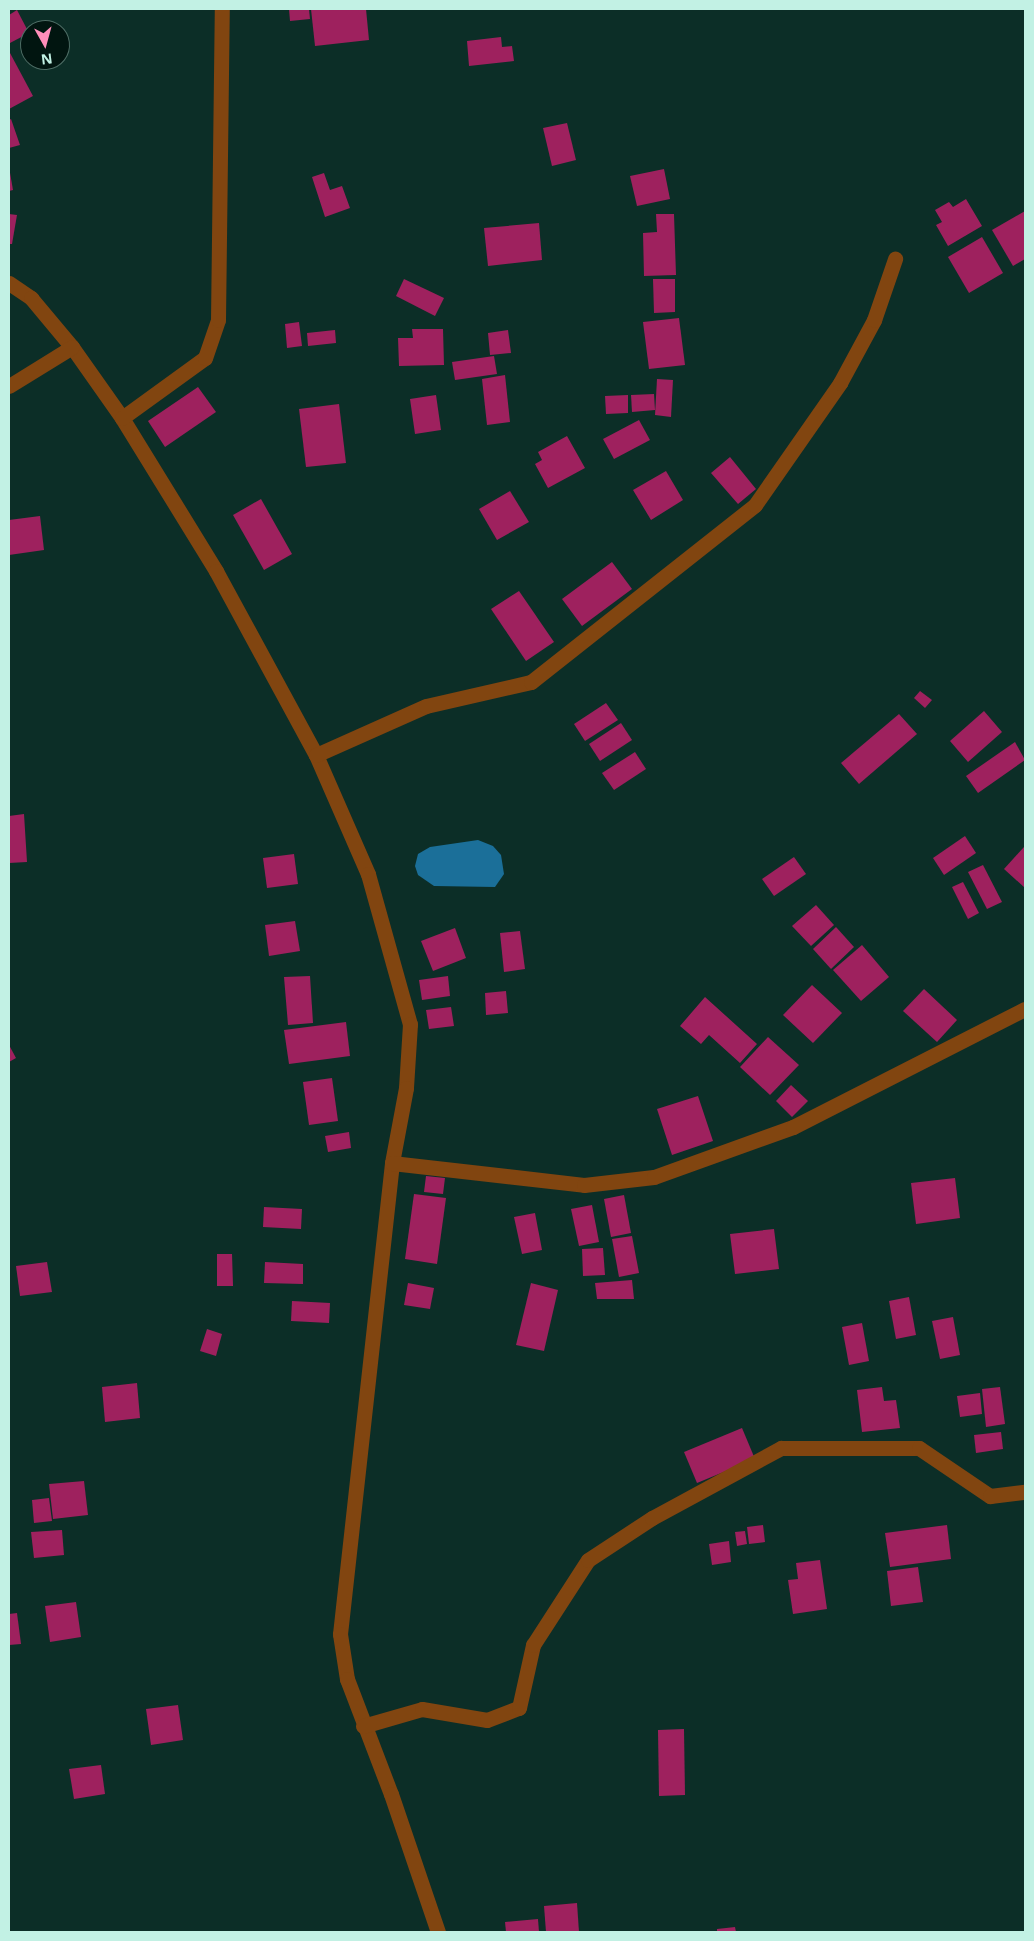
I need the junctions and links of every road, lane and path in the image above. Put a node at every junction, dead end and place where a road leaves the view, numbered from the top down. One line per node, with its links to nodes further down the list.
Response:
1 (222, 9): 6 (street)
2 (895, 259): 7 (street)
3 (9, 284): 4 (street)
4 (72, 347): 5 (street); 6 (street)
5 (9, 386)
6 (122, 418): 7 (street)
7 (316, 755): 9 (street)
8 (1025, 1009): 9 (street)
9 (392, 1163): 11 (street)
10 (1025, 1492): 11 (street)
11 (363, 1726): 12 (street)
12 (438, 1932)

